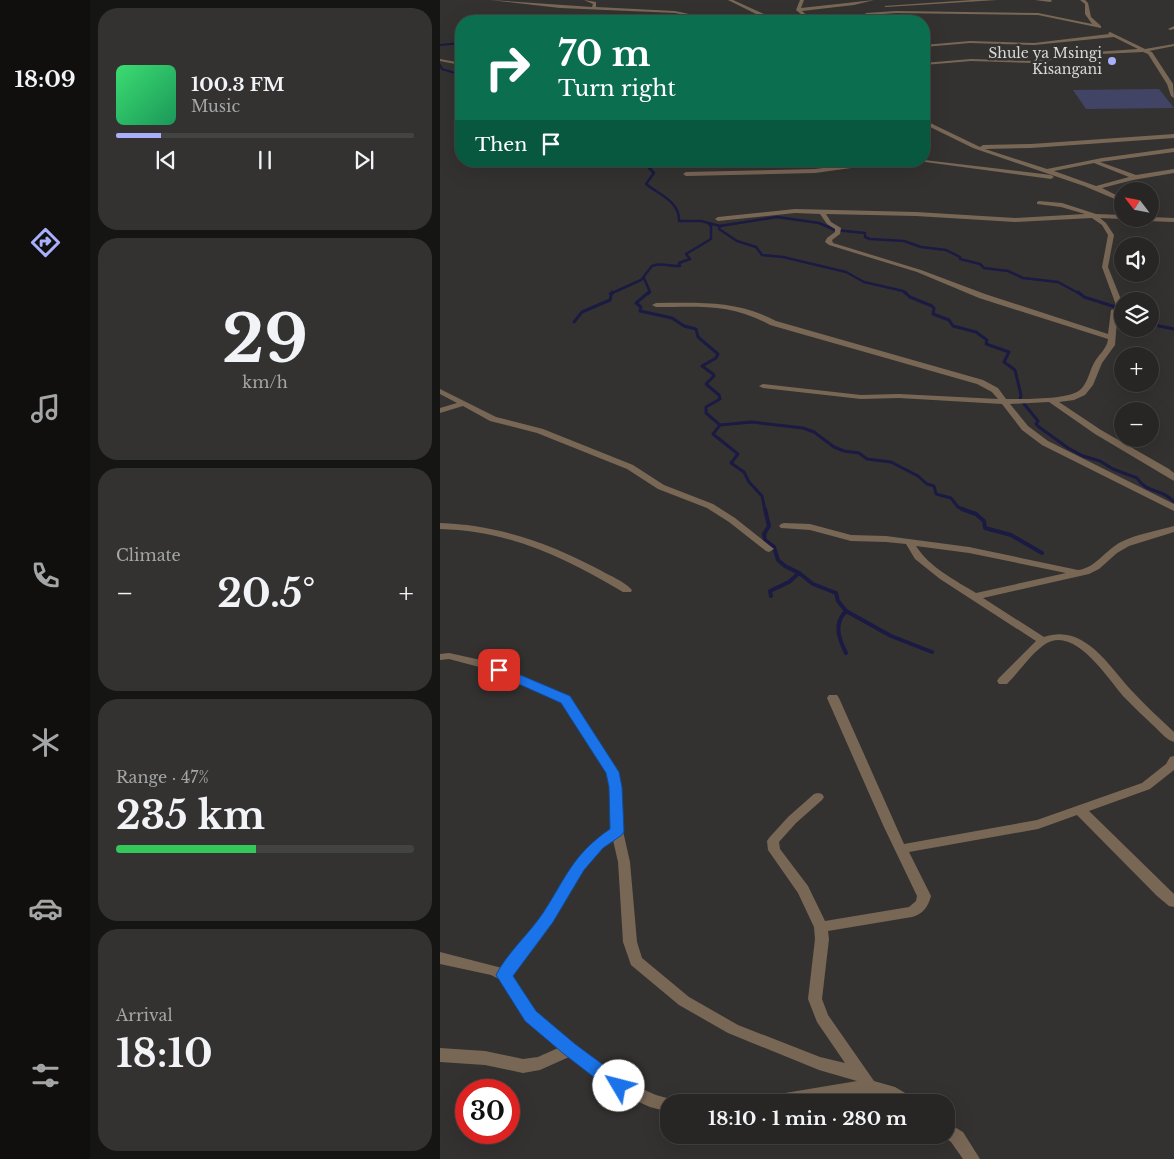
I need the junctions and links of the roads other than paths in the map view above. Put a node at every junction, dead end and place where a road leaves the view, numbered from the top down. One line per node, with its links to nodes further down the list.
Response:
1 (492, 0): 14 (street)
2 (586, 0): 14 (street)
3 (730, 0): 18 (street)
4 (802, 0): 15 (street)
5 (872, 0): 11 (street)
6 (995, 0): 9 (street)
7 (1037, 0): 10 (street)
8 (1082, 0): 20 (street)
9 (959, 1): 13 (street)
10 (1050, 1)
11 (856, 6): 15 (street); 16 (street)
12 (874, 7): 16 (street)
13 (881, 7)
14 (594, 8): 17 (street)
15 (798, 10): 19 (street)
16 (867, 14): 20 (street)
17 (695, 15)
18 (762, 15)
19 (804, 15)
20 (1099, 27): 21 (street)
21 (1115, 35): 22 (street); 24 (street)
22 (930, 45)
23 (1174, 45): 24 (street)
24 (1146, 50): 28 (street); 29 (street)
25 (454, 57): 26 (street)
26 (440, 59): 27 (street)
27 (455, 63)
28 (930, 63)
29 (1174, 96)
30 (930, 125): 32 (street)
31 (1174, 136): 32 (street)
32 (974, 147): 38 (street)
33 (1174, 150): 34 (street)
34 (1092, 161): 38 (street); 42 (street)
35 (930, 162): 43 (street)
36 (726, 167): 41 (street)
37 (849, 167): 41 (street)
38 (1047, 171): 43 (street)
39 (1174, 171): 42 (street)
40 (686, 174): 41 (street)
41 (725, 174)
42 (1136, 177): 44 (street)
43 (1069, 178): 44 (street)
44 (1097, 188): 45 (street)
45 (1114, 196)
46 (1039, 203): 49 (street)
47 (822, 212): 49 (street); 51 (street); 55 (street)
48 (1159, 214): 53 (street)
49 (1095, 216): 50 (street); 55 (street)
50 (1114, 217)
51 (718, 219)
52 (1159, 219): 53 (street)
53 (1174, 220)
54 (656, 305): 59 (street)
55 (1112, 338): 58 (street)
56 (763, 386): 59 (street)
57 (440, 392): 60 (street)
58 (1051, 400): 59 (street); 62 (street)
59 (1004, 401): 64 (street)
60 (462, 404): 61 (street); 69 (street)
61 (440, 411)
62 (1170, 469): 63 (street)
63 (1174, 478)
64 (1174, 508)
65 (440, 526): 71 (street)
66 (784, 526): 68 (street)
67 (1174, 529): 70 (street)
68 (908, 542): 70 (street); 72 (street)
69 (769, 549)
70 (1078, 573): 72 (street)
71 (626, 590)
72 (976, 596): 73 (street)
73 (1043, 641): 75 (street); 77 (street)
74 (440, 657): 81 (street)
75 (1003, 681)
76 (833, 698): 82 (street)
77 (1174, 738)
78 (1174, 760): 80 (street)
79 (818, 796): 84 (street)
80 (1080, 810): 82 (street); 83 (street)
81 (617, 831): 86 (street); 89 (street)
82 (901, 849): 84 (street)
83 (1174, 902)
84 (821, 927): 89 (street)
85 (440, 958): 86 (street)
86 (504, 975): 87 (street)
87 (570, 1049): 88 (street); 92 (street)
88 (440, 1055)
89 (864, 1080): 90 (street); 91 (street)
90 (807, 1094)
91 (893, 1094)
92 (660, 1103)
93 (955, 1136): 94 (street)
94 (972, 1159)

